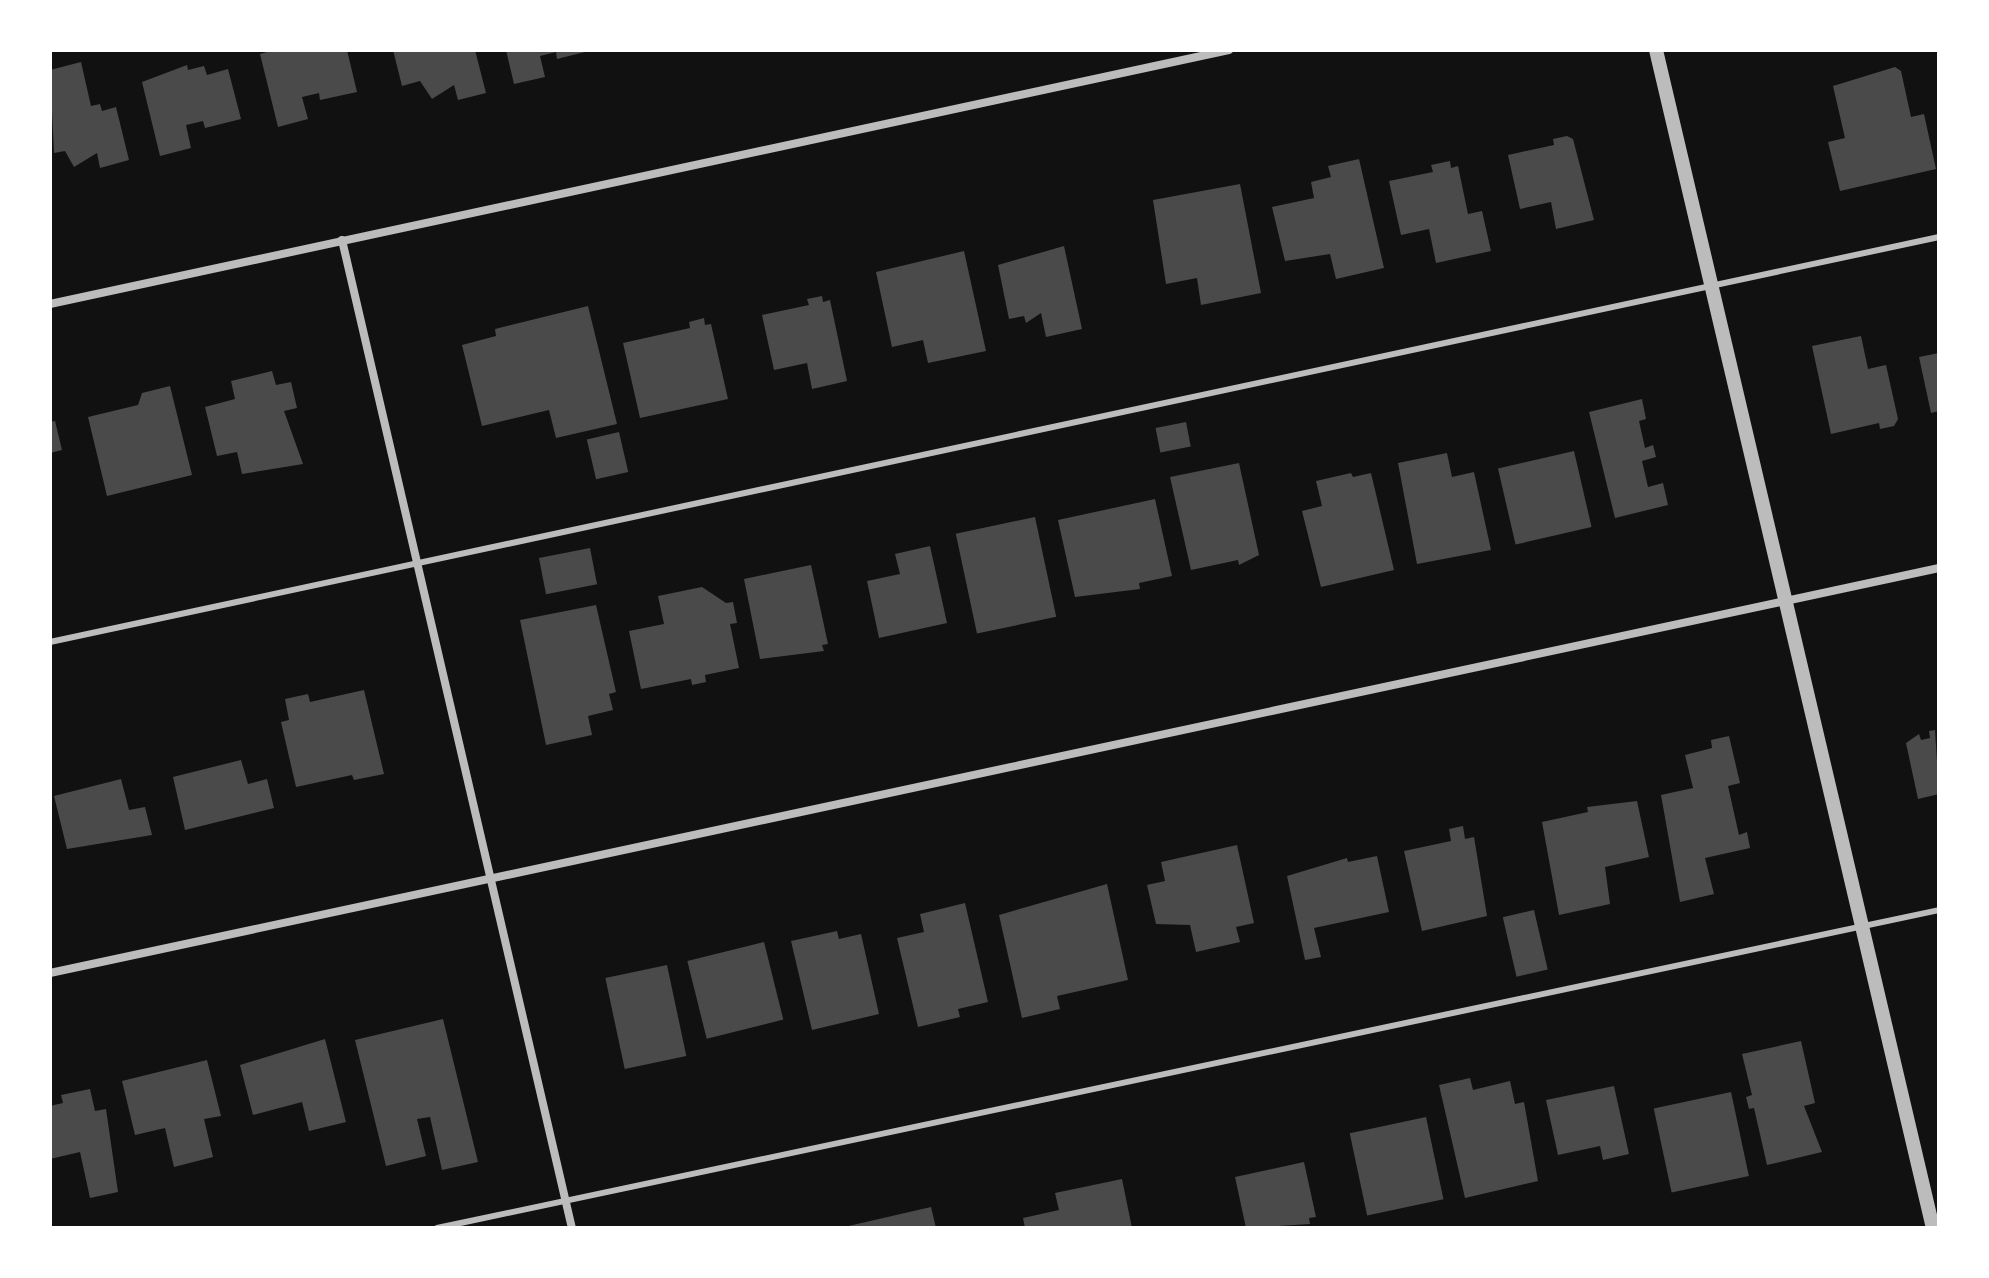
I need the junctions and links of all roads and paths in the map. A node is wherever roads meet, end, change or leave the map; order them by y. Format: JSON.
{"nodes":[{"id":1,"x":1229,"y":50,"type":"edge"},
{"id":2,"x":1656,"y":50,"type":"edge"},
{"id":3,"x":1939,"y":237,"type":"edge"},
{"id":4,"x":342,"y":240,"type":"junction"},
{"id":5,"x":1711,"y":285,"type":"junction"},
{"id":6,"x":50,"y":304,"type":"edge"},
{"id":7,"x":414,"y":564,"type":"junction"},
{"id":8,"x":1939,"y":568,"type":"edge"},
{"id":9,"x":1784,"y":602,"type":"junction"},
{"id":10,"x":50,"y":642,"type":"edge"},
{"id":11,"x":487,"y":876,"type":"junction"},
{"id":12,"x":1939,"y":910,"type":"edge"},
{"id":13,"x":1862,"y":926,"type":"junction"},
{"id":14,"x":50,"y":973,"type":"edge"},
{"id":15,"x":565,"y":1200,"type":"junction"},
{"id":16,"x":437,"y":1228,"type":"edge"},
{"id":17,"x":572,"y":1228,"type":"edge"},
{"id":18,"x":1933,"y":1228,"type":"edge"}],
"edges":[{"from":1,"to":4,"type":"street"},
{"from":2,"to":5,"type":"street"},
{"from":3,"to":5,"type":"lane"},
{"from":4,"to":6,"type":"street"},
{"from":4,"to":7,"type":"street"},
{"from":5,"to":7,"type":"lane"},
{"from":5,"to":9,"type":"street"},
{"from":7,"to":10,"type":"lane"},
{"from":7,"to":11,"type":"street"},
{"from":8,"to":9,"type":"street"},
{"from":9,"to":11,"type":"street"},
{"from":9,"to":13,"type":"street"},
{"from":11,"to":14,"type":"street"},
{"from":11,"to":15,"type":"street"},
{"from":12,"to":13,"type":"lane"},
{"from":13,"to":15,"type":"lane"},
{"from":13,"to":18,"type":"street"},
{"from":15,"to":16,"type":"lane"},
{"from":15,"to":17,"type":"street"}]}
